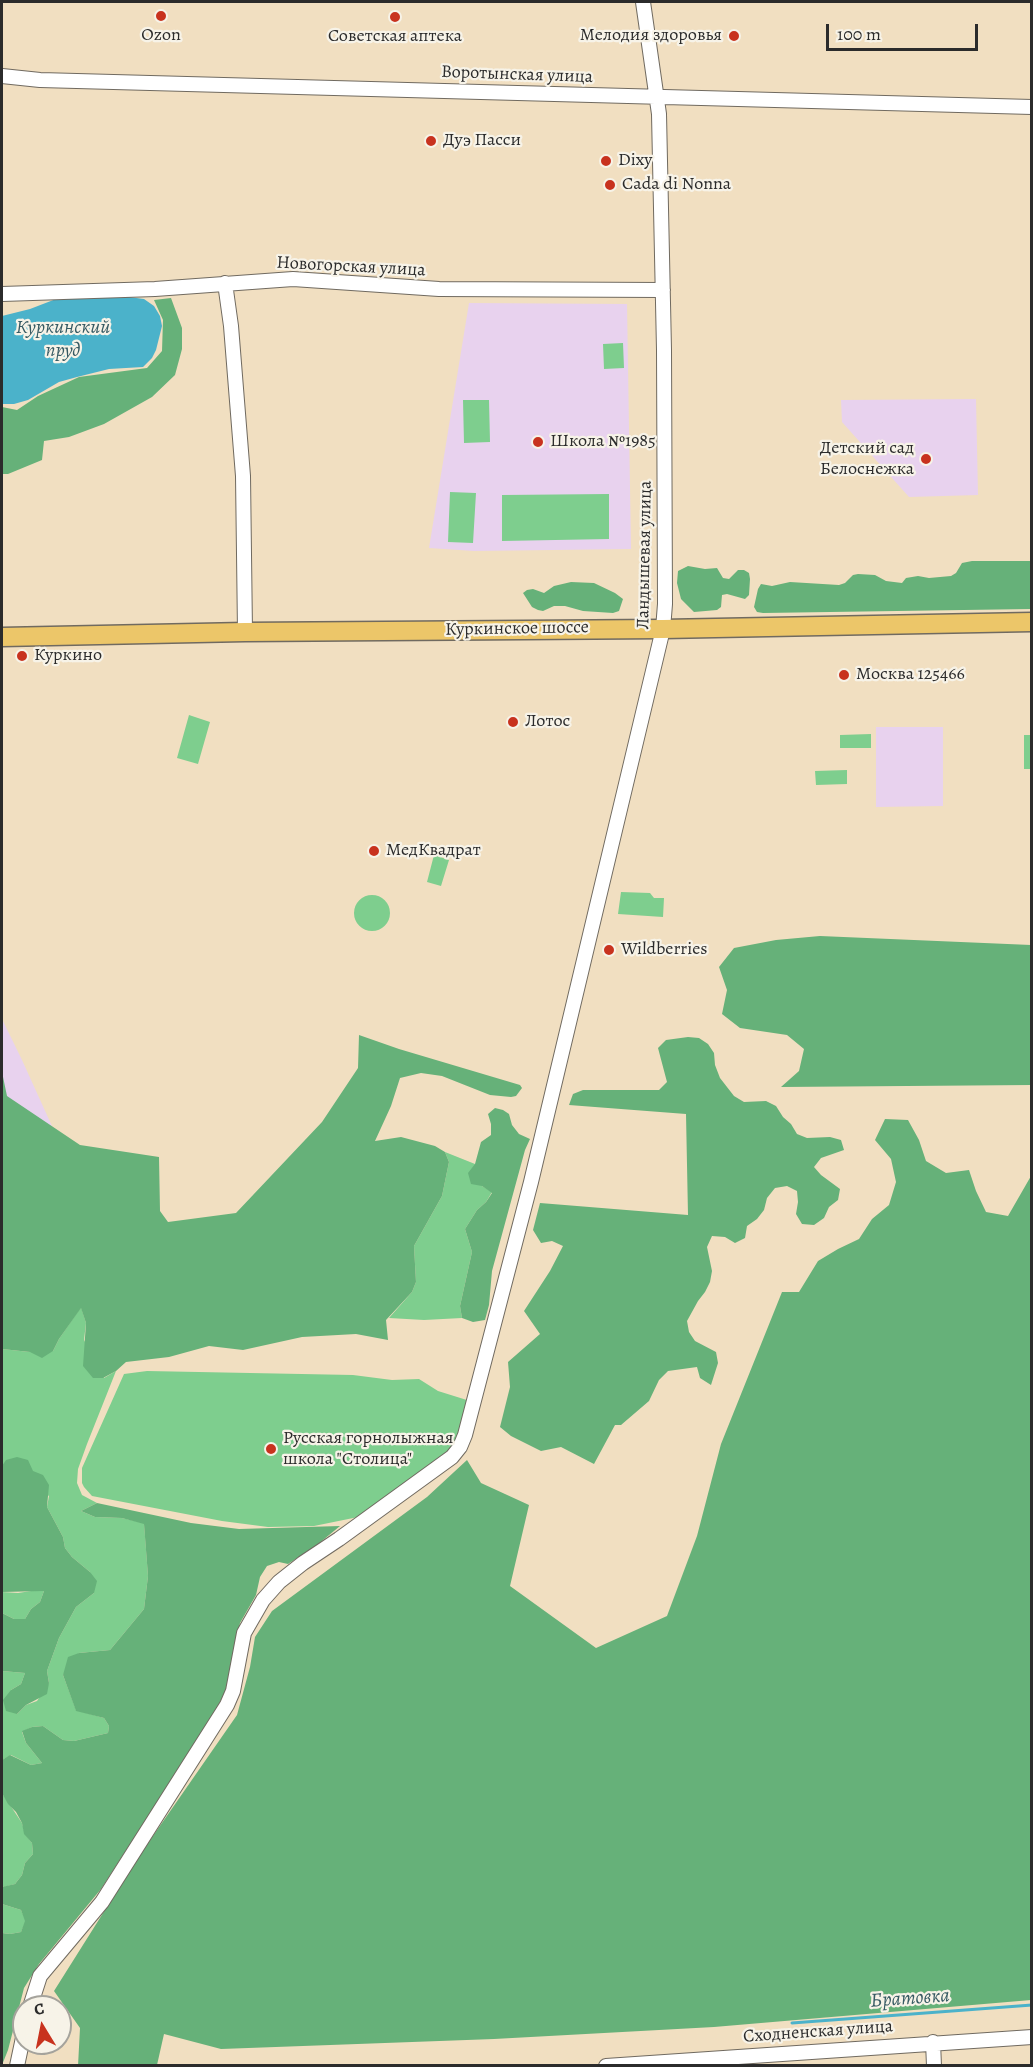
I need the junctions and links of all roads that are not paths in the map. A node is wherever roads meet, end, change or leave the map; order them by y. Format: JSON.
{"nodes":[{"id":1,"x":643,"y":2,"type":"edge"},
{"id":2,"x":2,"y":76,"type":"edge"},
{"id":3,"x":656,"y":97,"type":"junction"},
{"id":4,"x":1032,"y":107,"type":"edge"},
{"id":5,"x":225,"y":283,"type":"junction"},
{"id":6,"x":663,"y":290,"type":"junction"},
{"id":7,"x":2,"y":294,"type":"edge"},
{"id":8,"x":1032,"y":622,"type":"edge"},
{"id":9,"x":663,"y":629,"type":"junction"},
{"id":10,"x":244,"y":632,"type":"junction"},
{"id":11,"x":2,"y":637,"type":"edge"},
{"id":12,"x":34,"y":1995,"type":"edge"},
{"id":13,"x":1032,"y":2037,"type":"edge"},
{"id":14,"x":933,"y":2042,"type":"junction"},
{"id":15,"x":606,"y":2066,"type":"edge"},
{"id":16,"x":934,"y":2066,"type":"edge"}],
"edges":[{"from":1,"to":3,"type":"street","name":"Ландышевая улица"},
{"from":2,"to":3,"type":"street","name":"Воротынская улица"},
{"from":3,"to":4,"type":"street","name":"Воротынская улица"},
{"from":3,"to":6,"type":"street","name":"Ландышевая улица"},
{"from":5,"to":6,"type":"street","name":"Новогорская улица"},
{"from":5,"to":7,"type":"street","name":"Новогорская улица"},
{"from":5,"to":10,"type":"street"},
{"from":6,"to":9,"type":"street","name":"Ландышевая улица"},
{"from":8,"to":9,"type":"main road","name":"Куркинское шоссе"},
{"from":9,"to":10,"type":"main road","name":"Куркинское шоссе"},
{"from":9,"to":12,"type":"street","name":"Ландышевая улица"},
{"from":10,"to":11,"type":"main road","name":"Куркинское шоссе"},
{"from":13,"to":14,"type":"street","name":"Сходненская улица"},
{"from":14,"to":15,"type":"street","name":"Сходненская улица"},
{"from":14,"to":16,"type":"street"}]}
